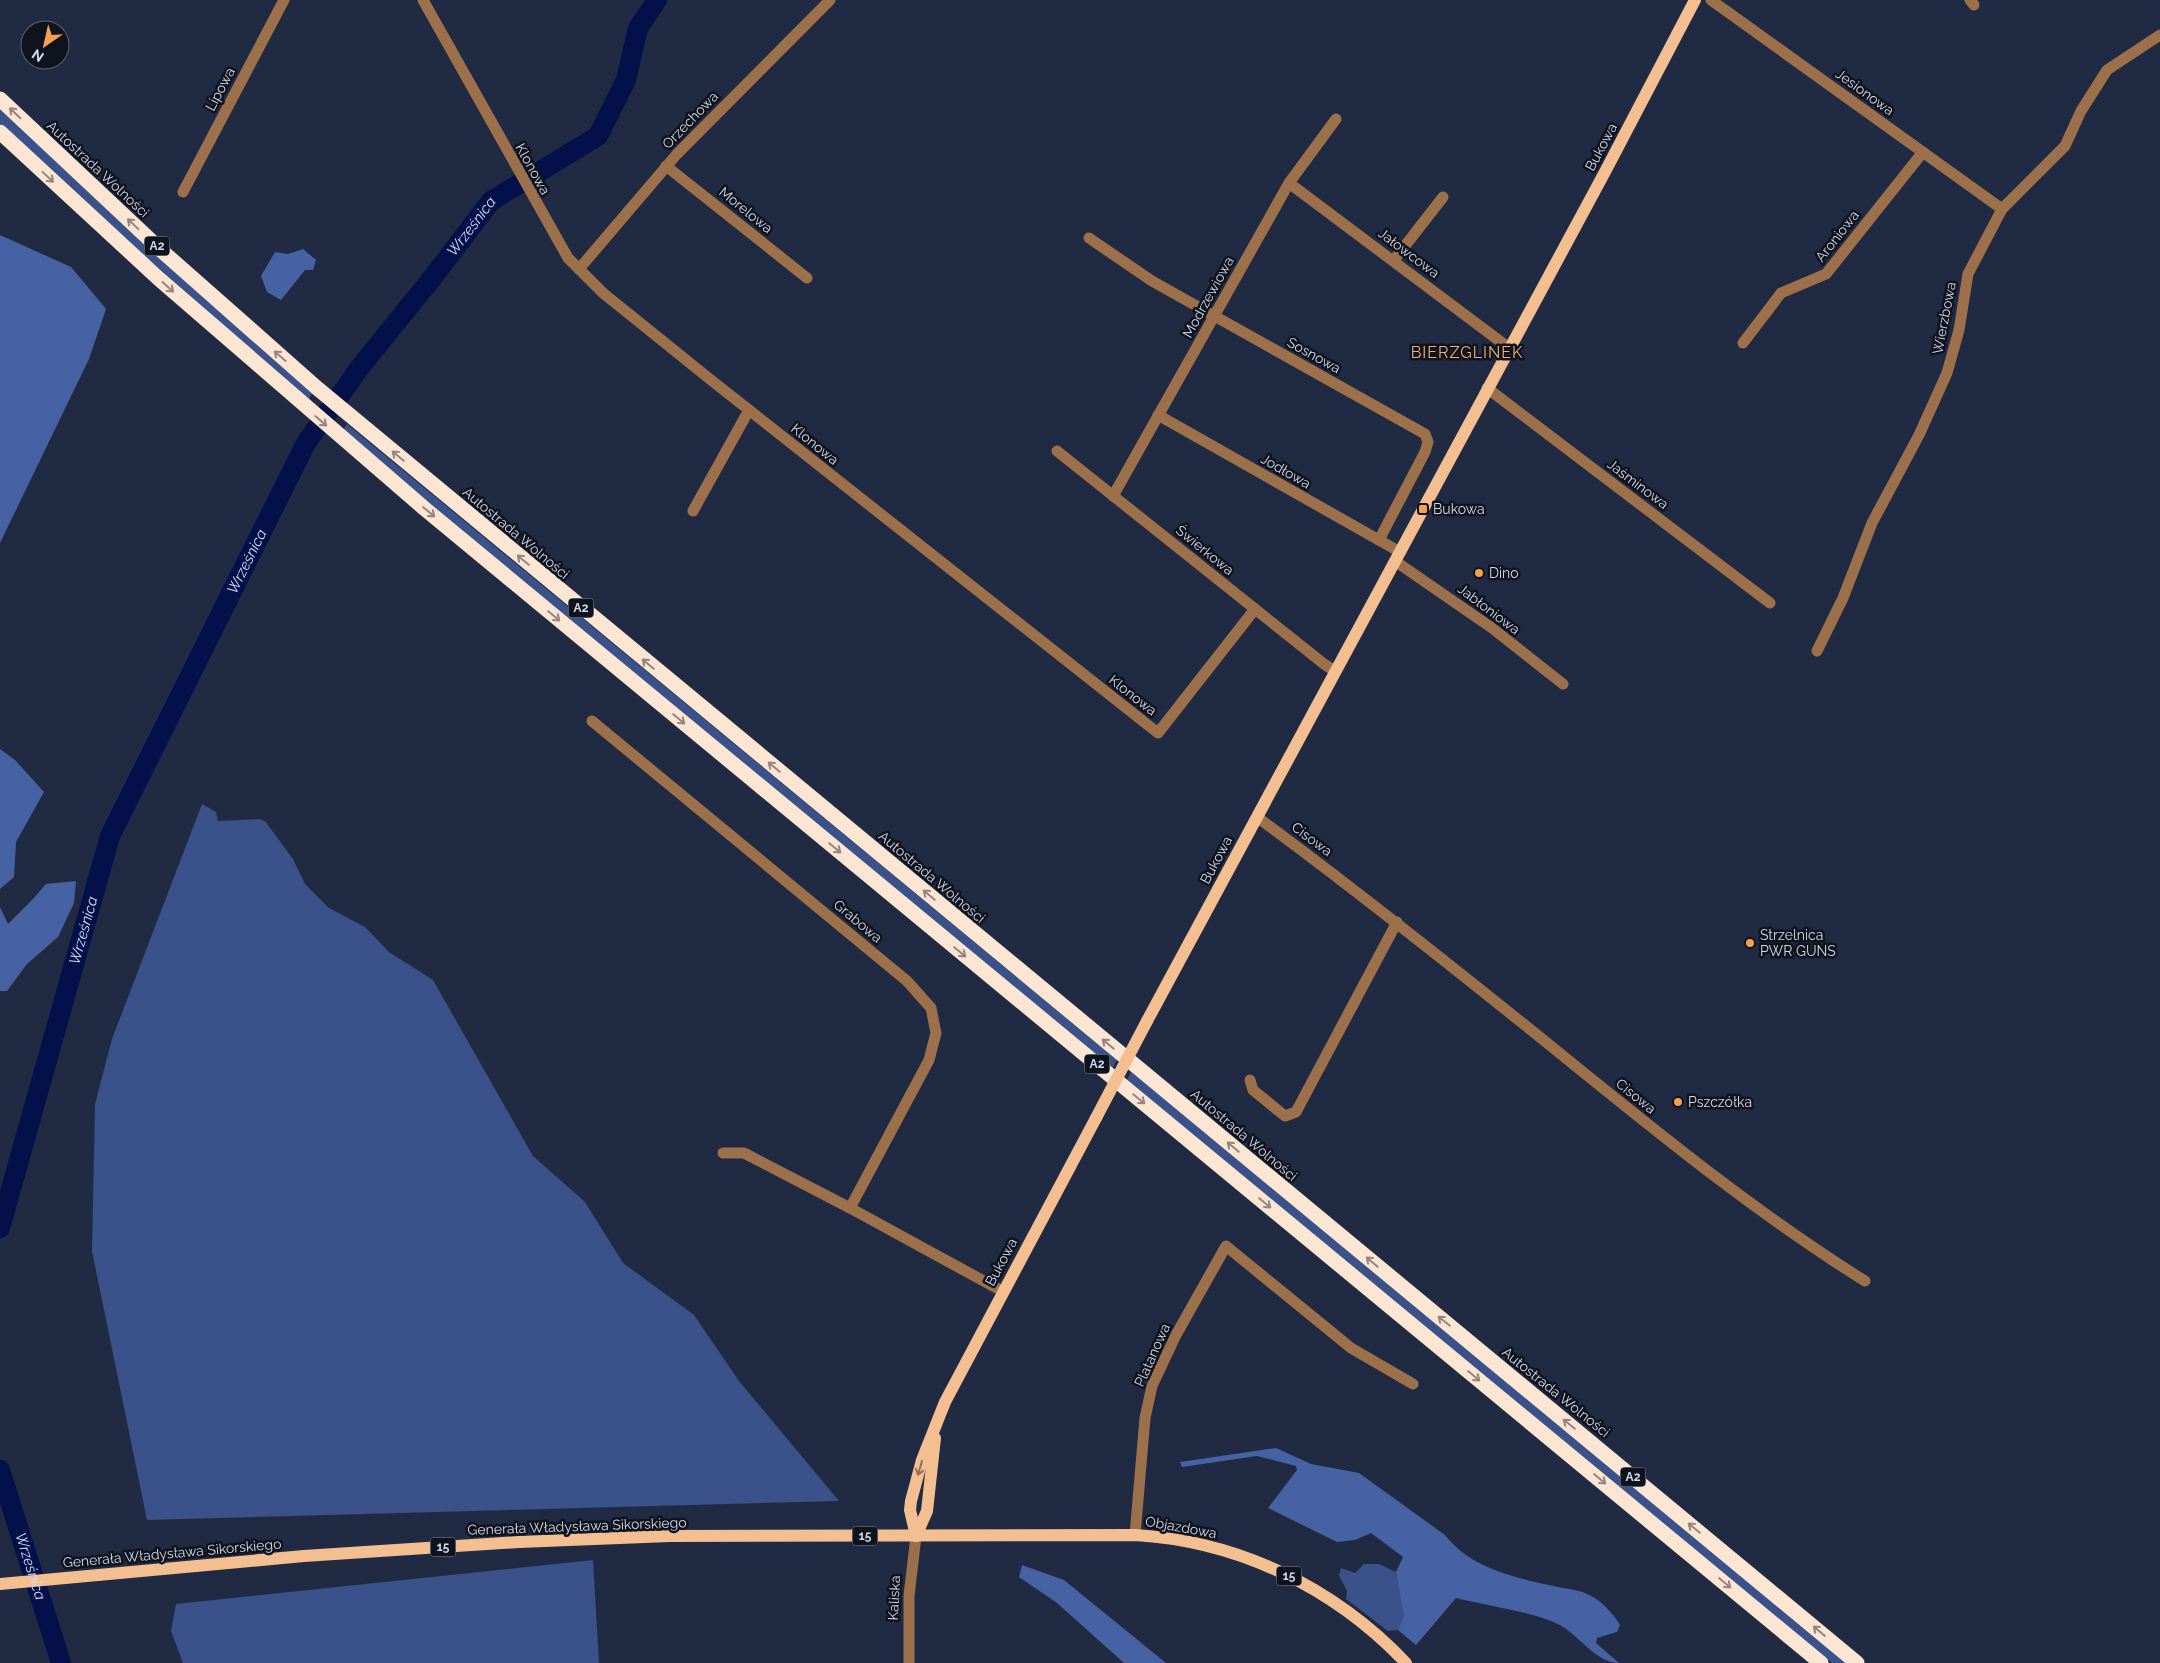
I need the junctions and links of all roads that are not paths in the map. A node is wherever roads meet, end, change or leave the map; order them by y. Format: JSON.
{"nodes":[{"id":1,"x":284,"y":0,"type":"edge"},
{"id":2,"x":423,"y":0,"type":"edge"},
{"id":3,"x":830,"y":0,"type":"edge"},
{"id":4,"x":1695,"y":0,"type":"edge"},
{"id":5,"x":1711,"y":0,"type":"edge"},
{"id":6,"x":2160,"y":35,"type":"edge"},
{"id":7,"x":0,"y":99,"type":"edge"},
{"id":8,"x":1336,"y":119,"type":"dead end"},
{"id":9,"x":0,"y":132,"type":"edge"},
{"id":10,"x":1923,"y":152,"type":"junction"},
{"id":11,"x":666,"y":166,"type":"junction"},
{"id":12,"x":1289,"y":182,"type":"junction"},
{"id":13,"x":183,"y":192,"type":"dead end"},
{"id":14,"x":1443,"y":197,"type":"dead end"},
{"id":15,"x":2002,"y":209,"type":"junction"},
{"id":16,"x":1089,"y":238,"type":"dead end"},
{"id":17,"x":1394,"y":260,"type":"junction"},
{"id":18,"x":579,"y":269,"type":"junction"},
{"id":19,"x":807,"y":278,"type":"dead end"},
{"id":20,"x":1214,"y":316,"type":"junction"},
{"id":21,"x":1743,"y":343,"type":"dead end"},
{"id":22,"x":1510,"y":348,"type":"junction"},
{"id":23,"x":1487,"y":388,"type":"junction"},
{"id":24,"x":748,"y":410,"type":"junction"},
{"id":25,"x":1158,"y":416,"type":"junction"},
{"id":26,"x":1057,"y":451,"type":"dead end"},
{"id":27,"x":1113,"y":496,"type":"junction"},
{"id":28,"x":694,"y":511,"type":"dead end"},
{"id":29,"x":1379,"y":540,"type":"junction"},
{"id":30,"x":1398,"y":556,"type":"junction"},
{"id":31,"x":1770,"y":603,"type":"dead end"},
{"id":32,"x":1256,"y":610,"type":"junction"},
{"id":33,"x":1817,"y":651,"type":"dead end"},
{"id":34,"x":1335,"y":671,"type":"junction"},
{"id":35,"x":1563,"y":684,"type":"dead end"},
{"id":36,"x":592,"y":721,"type":"dead end"},
{"id":37,"x":1257,"y":817,"type":"junction"},
{"id":38,"x":1397,"y":922,"type":"junction"},
{"id":39,"x":1250,"y":1080,"type":"dead end"},
{"id":40,"x":723,"y":1153,"type":"dead end"},
{"id":41,"x":850,"y":1208,"type":"junction"},
{"id":42,"x":1865,"y":1281,"type":"dead end"},
{"id":43,"x":1002,"y":1292,"type":"junction"},
{"id":44,"x":1413,"y":1384,"type":"dead end"},
{"id":45,"x":1135,"y":1534,"type":"junction"},
{"id":46,"x":916,"y":1536,"type":"junction"},
{"id":47,"x":0,"y":1584,"type":"edge"},
{"id":48,"x":909,"y":1663,"type":"edge"},
{"id":49,"x":1406,"y":1663,"type":"edge"},
{"id":50,"x":1821,"y":1663,"type":"edge"},
{"id":51,"x":1857,"y":1663,"type":"edge"}],
"edges":[{"from":1,"to":13,"type":"street","name":"Lipowa"},
{"from":2,"to":18,"type":"street","name":"Klonowa"},
{"from":3,"to":11,"type":"street","name":"Orzechowa"},
{"from":4,"to":22,"type":"main road","name":"Bukowa"},
{"from":5,"to":10,"type":"street","name":"Jesionowa"},
{"from":6,"to":15,"type":"street","name":"Wierzbowa"},
{"from":51,"to":7,"type":"highway","name":"Autostrada Wolności","number":"A2","one_way":true},
{"from":8,"to":12,"type":"street","name":"Modrzewiowa"},
{"from":9,"to":50,"type":"highway","number":"A2","one_way":true},
{"from":10,"to":15,"type":"street","name":"Jesionowa"},
{"from":10,"to":21,"type":"street","name":"Aroniowa"},
{"from":11,"to":18,"type":"street","name":"Orzechowa"},
{"from":11,"to":19,"type":"street","name":"Morelowa"},
{"from":12,"to":17,"type":"street","name":"Jałowcowa"},
{"from":12,"to":20,"type":"street","name":"Modrzewiowa"},
{"from":14,"to":17,"type":"street"},
{"from":15,"to":33,"type":"street","name":"Wierzbowa"},
{"from":16,"to":20,"type":"street","name":"Sosnowa"},
{"from":17,"to":22,"type":"street","name":"Jałowcowa"},
{"from":18,"to":24,"type":"street","name":"Klonowa"},
{"from":20,"to":25,"type":"street","name":"Modrzewiowa"},
{"from":20,"to":29,"type":"street","name":"Sosnowa"},
{"from":22,"to":23,"type":"main road","name":"Bukowa"},
{"from":23,"to":30,"type":"main road","name":"Bukowa"},
{"from":23,"to":31,"type":"street","name":"Jaśminowa"},
{"from":24,"to":28,"type":"street"},
{"from":24,"to":32,"type":"street","name":"Klonowa"},
{"from":25,"to":27,"type":"street","name":"Modrzewiowa"},
{"from":25,"to":29,"type":"street","name":"Jodłowa"},
{"from":26,"to":27,"type":"street","name":"Świerkowa"},
{"from":27,"to":32,"type":"street","name":"Świerkowa"},
{"from":29,"to":30,"type":"street","name":"Jodłowa"},
{"from":30,"to":34,"type":"main road","name":"Bukowa"},
{"from":30,"to":35,"type":"street","name":"Jabłoniowa"},
{"from":32,"to":34,"type":"street","name":"Świerkowa"},
{"from":34,"to":37,"type":"main road","name":"Bukowa"},
{"from":36,"to":41,"type":"street","name":"Grabowa"},
{"from":37,"to":38,"type":"street","name":"Cisowa"},
{"from":37,"to":43,"type":"main road","name":"Bukowa","bridge":true},
{"from":38,"to":39,"type":"street"},
{"from":38,"to":42,"type":"street","name":"Cisowa"},
{"from":40,"to":41,"type":"street"},
{"from":41,"to":43,"type":"street"},
{"from":43,"to":46,"type":"main road","name":"Bukowa"},
{"from":44,"to":45,"type":"street","name":"Platanowa"},
{"from":45,"to":46,"type":"main road","name":"Objazdowa","number":"15"},
{"from":45,"to":49,"type":"main road","name":"Objazdowa","number":"15"},
{"from":46,"to":47,"type":"main road","name":"Generała Władysława Sikorskiego","number":"15"},
{"from":46,"to":48,"type":"street","name":"Kaliska"}]}
